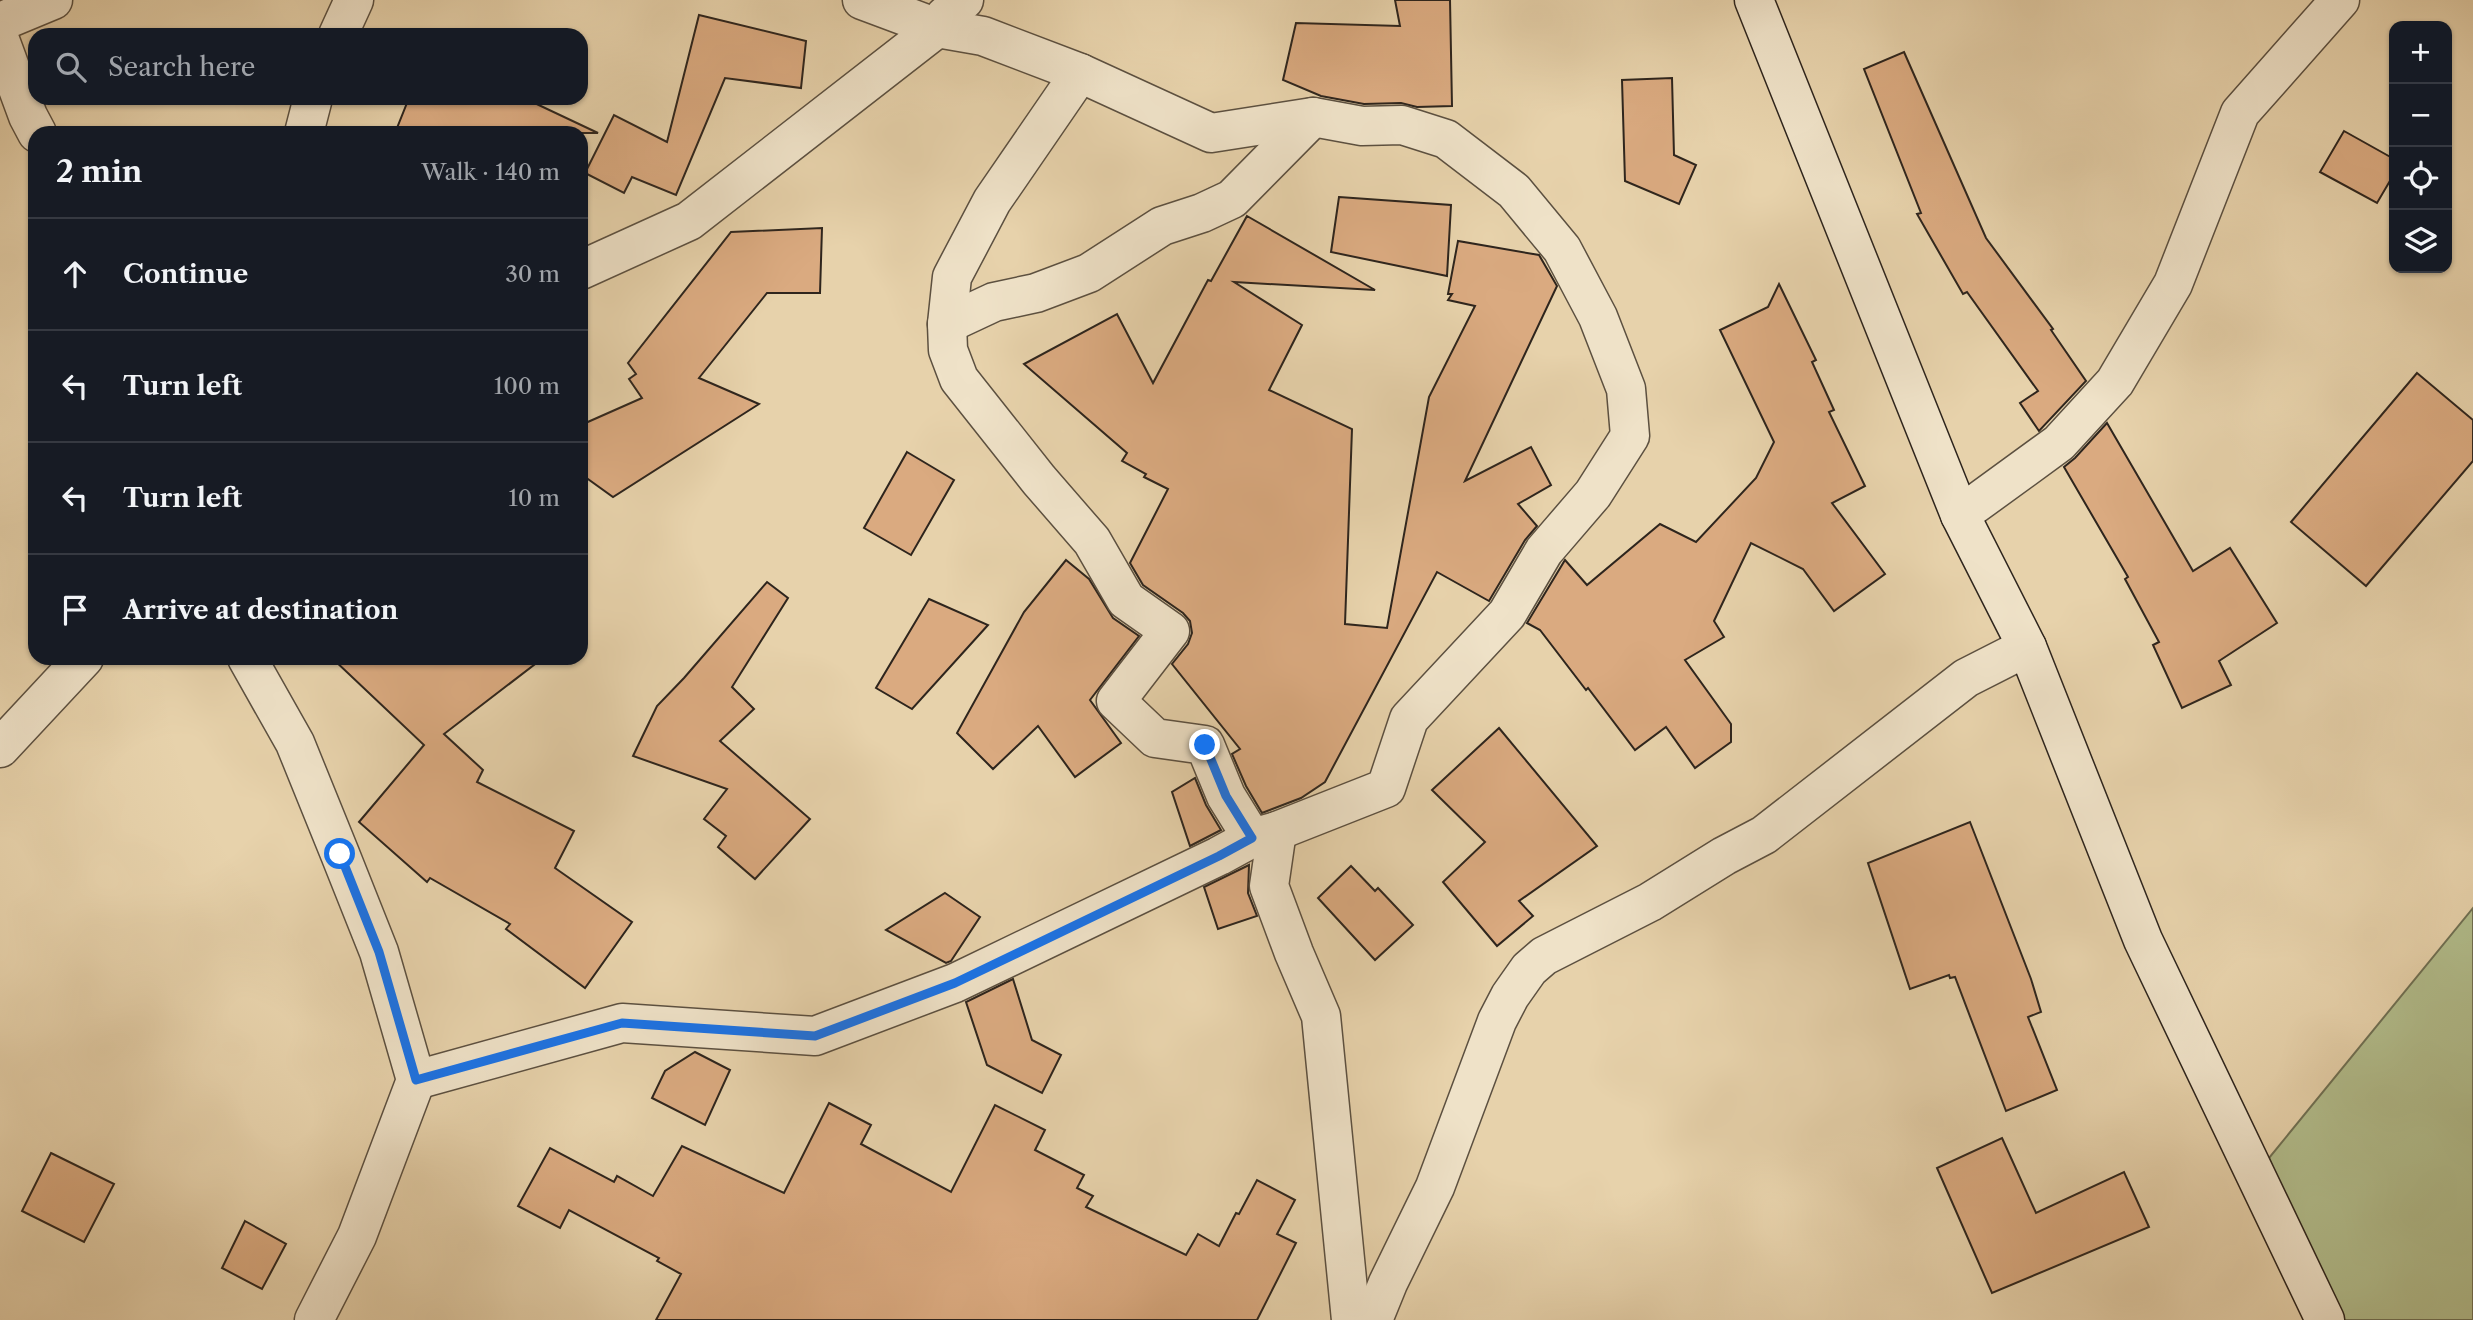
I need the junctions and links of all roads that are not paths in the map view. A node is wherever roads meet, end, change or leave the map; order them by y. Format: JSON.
{"nodes":[{"id":1,"x":53,"y":0,"type":"edge"},
{"id":2,"x":354,"y":0,"type":"edge"},
{"id":3,"x":862,"y":0,"type":"edge"},
{"id":4,"x":964,"y":0,"type":"edge"},
{"id":5,"x":1754,"y":0,"type":"edge"},
{"id":6,"x":2340,"y":0,"type":"edge"},
{"id":7,"x":0,"y":22,"type":"edge"},
{"id":8,"x":341,"y":28,"type":"edge"},
{"id":9,"x":937,"y":28,"type":"junction"},
{"id":10,"x":0,"y":40,"type":"edge"},
{"id":11,"x":1080,"y":73,"type":"junction"},
{"id":12,"x":311,"y":105,"type":"edge"},
{"id":13,"x":1312,"y":117,"type":"junction"},
{"id":14,"x":33,"y":126,"type":"edge"},
{"id":15,"x":306,"y":126,"type":"edge"},
{"id":16,"x":588,"y":267,"type":"edge"},
{"id":17,"x":947,"y":324,"type":"junction"},
{"id":18,"x":1960,"y":515,"type":"junction"},
{"id":19,"x":2027,"y":647,"type":"junction"},
{"id":20,"x":77,"y":665,"type":"edge"},
{"id":21,"x":251,"y":665,"type":"edge"},
{"id":22,"x":2,"y":743,"type":"edge"},
{"id":23,"x":1265,"y":834,"type":"junction"},
{"id":24,"x":416,"y":1080,"type":"junction"},
{"id":25,"x":314,"y":1320,"type":"edge"},
{"id":26,"x":1351,"y":1320,"type":"edge"},
{"id":27,"x":1373,"y":1320,"type":"edge"},
{"id":28,"x":2325,"y":1320,"type":"edge"}],
"edges":[{"from":1,"to":7,"type":"street"},
{"from":2,"to":8,"type":"street"},
{"from":3,"to":9,"type":"street"},
{"from":4,"to":9,"type":"street"},
{"from":5,"to":18,"type":"street"},
{"from":6,"to":18,"type":"street"},
{"from":9,"to":11,"type":"street"},
{"from":9,"to":16,"type":"street"},
{"from":10,"to":14,"type":"street"},
{"from":11,"to":13,"type":"street"},
{"from":11,"to":17,"type":"street"},
{"from":12,"to":15,"type":"street"},
{"from":13,"to":17,"type":"street"},
{"from":13,"to":23,"type":"street"},
{"from":17,"to":23,"type":"street"},
{"from":18,"to":19,"type":"street"},
{"from":19,"to":27,"type":"street"},
{"from":19,"to":28,"type":"street"},
{"from":20,"to":22,"type":"street"},
{"from":21,"to":24,"type":"street"},
{"from":23,"to":24,"type":"street"},
{"from":23,"to":26,"type":"street"},
{"from":24,"to":25,"type":"street"}]}
